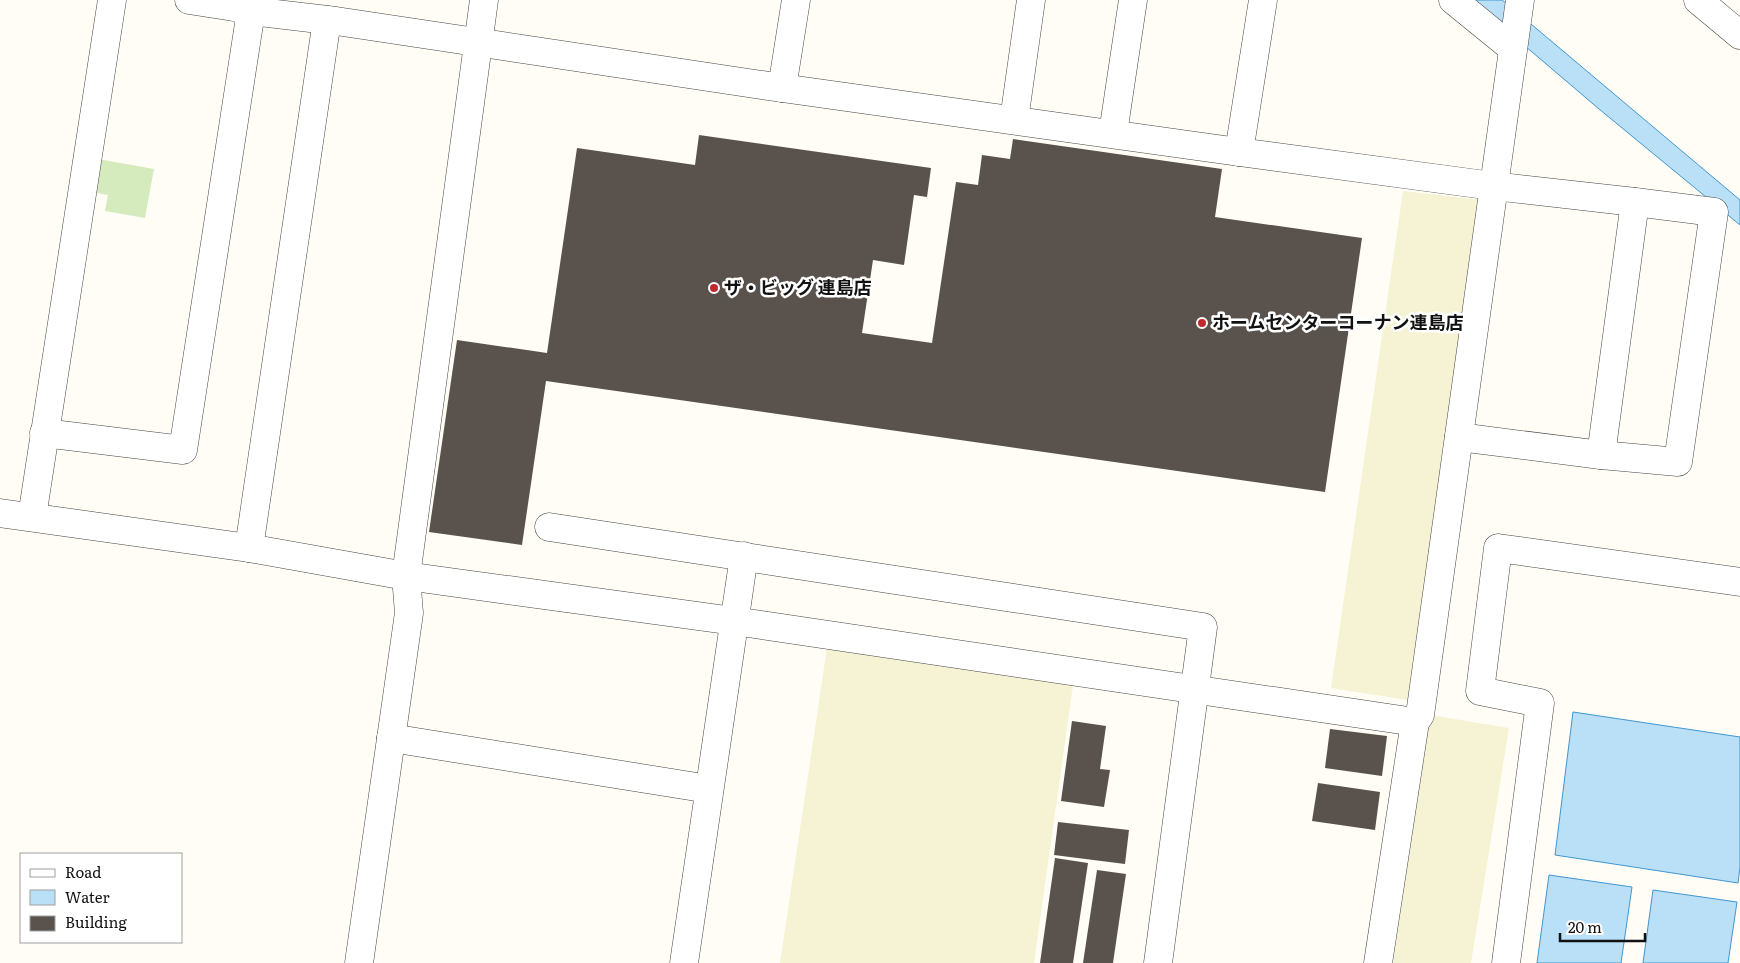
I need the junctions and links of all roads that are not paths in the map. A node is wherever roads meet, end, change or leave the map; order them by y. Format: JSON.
{"nodes":[{"id":1,"x":112,"y":0,"type":"edge"},
{"id":2,"x":189,"y":0,"type":"edge"},
{"id":3,"x":484,"y":0,"type":"edge"},
{"id":4,"x":796,"y":0,"type":"edge"},
{"id":5,"x":1031,"y":0,"type":"edge"},
{"id":6,"x":1133,"y":0,"type":"edge"},
{"id":7,"x":1263,"y":0,"type":"edge"},
{"id":8,"x":1453,"y":0,"type":"edge"},
{"id":9,"x":1698,"y":0,"type":"edge"},
{"id":10,"x":240,"y":6,"type":"edge"},
{"id":11,"x":1519,"y":6,"type":"edge"},
{"id":12,"x":334,"y":14,"type":"edge"},
{"id":13,"x":1740,"y":35,"type":"edge"},
{"id":14,"x":478,"y":41,"type":"junction"},
{"id":15,"x":1512,"y":44,"type":"junction"},
{"id":16,"x":782,"y":88,"type":"junction"},
{"id":17,"x":1014,"y":120,"type":"junction"},
{"id":18,"x":1113,"y":133,"type":"junction"},
{"id":19,"x":1239,"y":152,"type":"junction"},
{"id":20,"x":1493,"y":186,"type":"junction"},
{"id":21,"x":1635,"y":202,"type":"junction"},
{"id":22,"x":44,"y":433,"type":"junction"},
{"id":23,"x":1459,"y":437,"type":"junction"},
{"id":24,"x":1601,"y":455,"type":"junction"},
{"id":25,"x":0,"y":512,"type":"edge"},
{"id":26,"x":32,"y":517,"type":"junction"},
{"id":27,"x":549,"y":527,"type":"dead end"},
{"id":28,"x":249,"y":548,"type":"junction"},
{"id":29,"x":744,"y":556,"type":"junction"},
{"id":30,"x":406,"y":576,"type":"junction"},
{"id":31,"x":1740,"y":582,"type":"edge"},
{"id":32,"x":734,"y":621,"type":"junction"},
{"id":33,"x":1194,"y":689,"type":"junction"},
{"id":34,"x":1416,"y":722,"type":"junction"},
{"id":35,"x":391,"y":738,"type":"junction"},
{"id":36,"x":709,"y":789,"type":"junction"},
{"id":37,"x":359,"y":963,"type":"edge"},
{"id":38,"x":684,"y":963,"type":"edge"},
{"id":39,"x":1158,"y":963,"type":"edge"},
{"id":40,"x":1378,"y":963,"type":"edge"},
{"id":41,"x":1506,"y":963,"type":"edge"}],
"edges":[{"from":1,"to":22,"type":"street"},
{"from":2,"to":10,"type":"street"},
{"from":3,"to":14,"type":"street"},
{"from":4,"to":16,"type":"street"},
{"from":5,"to":17,"type":"street"},
{"from":6,"to":18,"type":"street"},
{"from":7,"to":19,"type":"street"},
{"from":8,"to":15,"type":"street"},
{"from":9,"to":13,"type":"street"},
{"from":10,"to":12,"type":"street"},
{"from":10,"to":22,"type":"street"},
{"from":11,"to":15,"type":"street"},
{"from":12,"to":14,"type":"street"},
{"from":12,"to":28,"type":"street"},
{"from":14,"to":16,"type":"street"},
{"from":14,"to":30,"type":"street"},
{"from":15,"to":20,"type":"street"},
{"from":16,"to":17,"type":"street"},
{"from":17,"to":18,"type":"street"},
{"from":18,"to":19,"type":"street"},
{"from":19,"to":20,"type":"street"},
{"from":20,"to":21,"type":"street"},
{"from":20,"to":23,"type":"street"},
{"from":21,"to":24,"type":"street"},
{"from":21,"to":24,"type":"street"},
{"from":22,"to":26,"type":"street"},
{"from":23,"to":24,"type":"street"},
{"from":23,"to":34,"type":"street"},
{"from":25,"to":26,"type":"street"},
{"from":26,"to":28,"type":"street"},
{"from":27,"to":29,"type":"street"},
{"from":28,"to":30,"type":"street"},
{"from":29,"to":32,"type":"street"},
{"from":29,"to":33,"type":"street"},
{"from":30,"to":32,"type":"street"},
{"from":30,"to":35,"type":"street"},
{"from":31,"to":41,"type":"street"},
{"from":32,"to":33,"type":"street"},
{"from":32,"to":36,"type":"street"},
{"from":33,"to":34,"type":"street"},
{"from":33,"to":39,"type":"street"},
{"from":34,"to":40,"type":"street"},
{"from":35,"to":36,"type":"street"},
{"from":35,"to":37,"type":"street"},
{"from":36,"to":38,"type":"street"}]}
